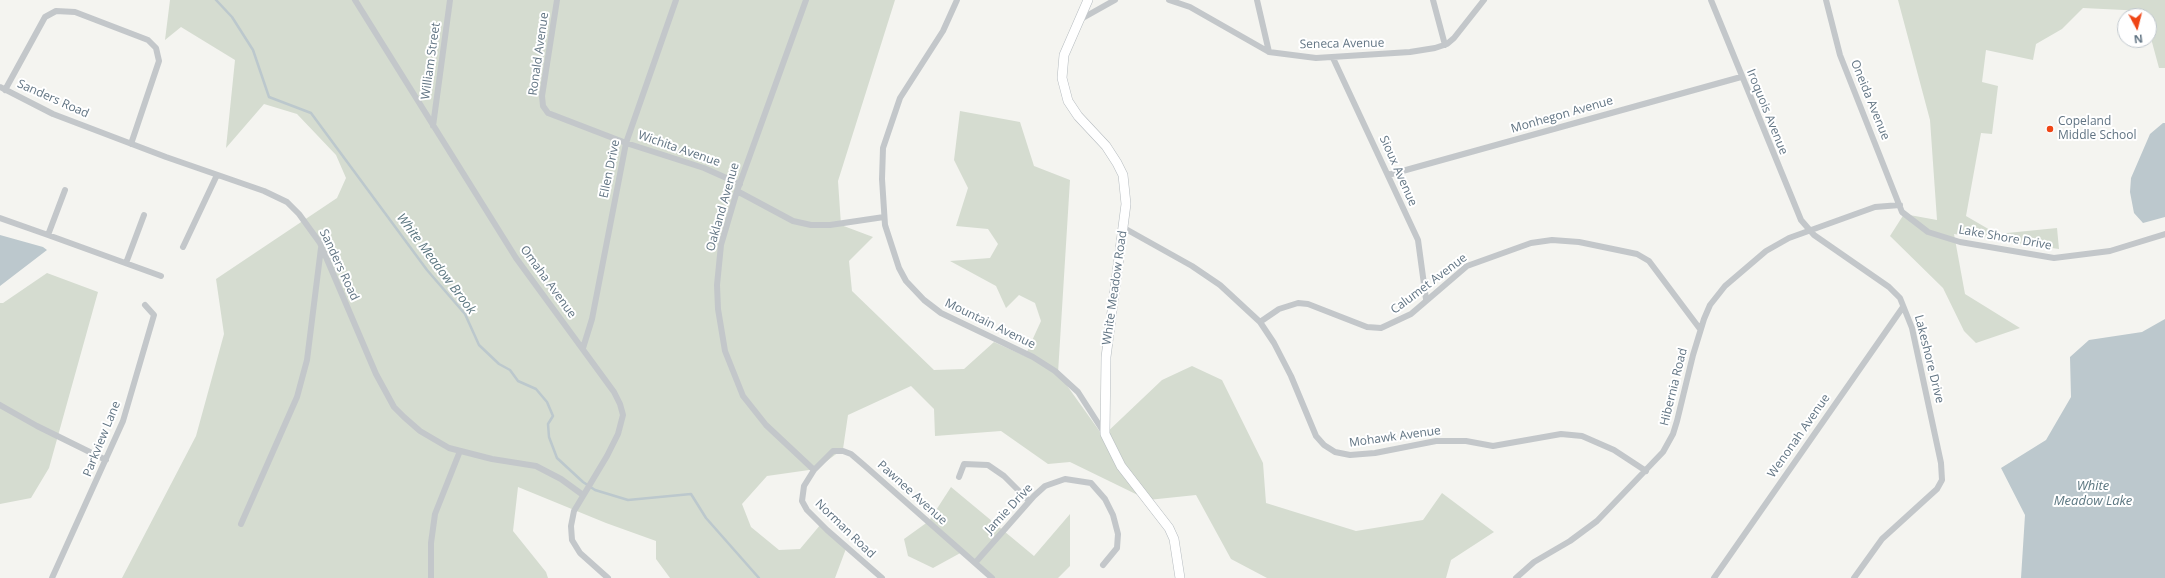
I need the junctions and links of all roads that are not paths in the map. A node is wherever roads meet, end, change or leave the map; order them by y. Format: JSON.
{"nodes":[{"id":1,"x":355,"y":0,"type":"edge"},
{"id":2,"x":450,"y":0,"type":"edge"},
{"id":3,"x":557,"y":0,"type":"edge"},
{"id":4,"x":676,"y":0,"type":"edge"},
{"id":5,"x":806,"y":0,"type":"edge"},
{"id":6,"x":957,"y":0,"type":"edge"},
{"id":7,"x":1088,"y":0,"type":"edge"},
{"id":8,"x":1115,"y":0,"type":"edge"},
{"id":9,"x":1169,"y":0,"type":"edge"},
{"id":10,"x":1257,"y":0,"type":"edge"},
{"id":11,"x":1433,"y":0,"type":"edge"},
{"id":12,"x":1484,"y":0,"type":"edge"},
{"id":13,"x":1711,"y":0,"type":"edge"},
{"id":14,"x":1826,"y":0,"type":"edge"},
{"id":15,"x":1081,"y":19,"type":"junction"},
{"id":16,"x":1445,"y":45,"type":"junction"},
{"id":17,"x":1269,"y":52,"type":"junction"},
{"id":18,"x":1333,"y":58,"type":"junction"},
{"id":19,"x":1741,"y":77,"type":"junction"},
{"id":20,"x":2,"y":88,"type":"edge"},
{"id":21,"x":546,"y":110,"type":"joint"},
{"id":22,"x":433,"y":126,"type":"junction"},
{"id":23,"x":626,"y":143,"type":"junction"},
{"id":24,"x":131,"y":144,"type":"junction"},
{"id":25,"x":1388,"y":175,"type":"junction"},
{"id":26,"x":217,"y":176,"type":"junction"},
{"id":27,"x":740,"y":184,"type":"junction"},
{"id":28,"x":65,"y":190,"type":"dead end"},
{"id":29,"x":737,"y":191,"type":"junction"},
{"id":30,"x":1900,"y":206,"type":"junction"},
{"id":31,"x":144,"y":215,"type":"dead end"},
{"id":32,"x":884,"y":217,"type":"junction"},
{"id":33,"x":0,"y":218,"type":"edge"},
{"id":34,"x":1124,"y":228,"type":"junction"},
{"id":35,"x":1808,"y":230,"type":"junction"},
{"id":36,"x":2165,"y":234,"type":"edge"},
{"id":37,"x":48,"y":235,"type":"junction"},
{"id":38,"x":321,"y":246,"type":"junction"},
{"id":39,"x":183,"y":247,"type":"dead end"},
{"id":40,"x":126,"y":263,"type":"junction"},
{"id":41,"x":161,"y":276,"type":"dead end"},
{"id":42,"x":1426,"y":299,"type":"junction"},
{"id":43,"x":146,"y":305,"type":"dead end"},
{"id":44,"x":1903,"y":307,"type":"junction"},
{"id":45,"x":1260,"y":322,"type":"junction"},
{"id":46,"x":1700,"y":329,"type":"junction"},
{"id":47,"x":583,"y":348,"type":"junction"},
{"id":48,"x":0,"y":405,"type":"edge"},
{"id":49,"x":1105,"y":434,"type":"junction"},
{"id":50,"x":460,"y":451,"type":"junction"},
{"id":51,"x":106,"y":460,"type":"junction"},
{"id":52,"x":814,"y":470,"type":"junction"},
{"id":53,"x":1646,"y":471,"type":"junction"},
{"id":54,"x":959,"y":477,"type":"dead end"},
{"id":55,"x":584,"y":493,"type":"junction"},
{"id":56,"x":1029,"y":501,"type":"junction"},
{"id":57,"x":241,"y":524,"type":"dead end"},
{"id":58,"x":975,"y":563,"type":"junction"},
{"id":59,"x":1103,"y":565,"type":"dead end"},
{"id":60,"x":52,"y":578,"type":"edge"},
{"id":61,"x":431,"y":578,"type":"edge"},
{"id":62,"x":608,"y":578,"type":"edge"},
{"id":63,"x":882,"y":578,"type":"edge"},
{"id":64,"x":992,"y":578,"type":"edge"},
{"id":65,"x":1180,"y":578,"type":"edge"},
{"id":66,"x":1516,"y":578,"type":"edge"},
{"id":67,"x":1714,"y":578,"type":"edge"},
{"id":68,"x":1854,"y":578,"type":"edge"}],
"edges":[{"from":1,"to":22,"type":"street","name":"Omaha Avenue"},
{"from":2,"to":22,"type":"street","name":"William Street"},
{"from":3,"to":21,"type":"street","name":"Ronald Avenue"},
{"from":4,"to":23,"type":"street","name":"Ellen Drive"},
{"from":5,"to":27,"type":"street","name":"Oakland Avenue"},
{"from":6,"to":32,"type":"street","name":"Mountain Avenue"},
{"from":7,"to":15,"type":"street","name":"White Meadow Road"},
{"from":8,"to":15,"type":"street"},
{"from":9,"to":17,"type":"street","name":"Seneca Avenue"},
{"from":10,"to":17,"type":"street"},
{"from":11,"to":16,"type":"street"},
{"from":12,"to":16,"type":"street"},
{"from":13,"to":19,"type":"street","name":"Iroquois Avenue"},
{"from":14,"to":30,"type":"street","name":"Oneida Avenue"},
{"from":15,"to":34,"type":"street","name":"White Meadow Road"},
{"from":16,"to":18,"type":"street","name":"Seneca Avenue"},
{"from":17,"to":18,"type":"street","name":"Seneca Avenue"},
{"from":18,"to":25,"type":"street","name":"Sioux Avenue"},
{"from":19,"to":25,"type":"street","name":"Monhegon Avenue"},
{"from":19,"to":35,"type":"street","name":"Iroquois Avenue"},
{"from":20,"to":24,"type":"street","name":"Sanders Road"},
{"from":20,"to":24,"type":"street"},
{"from":21,"to":23,"type":"street","name":"Wichita Avenue"},
{"from":22,"to":47,"type":"street","name":"Omaha Avenue"},
{"from":23,"to":27,"type":"street","name":"Wichita Avenue"},
{"from":23,"to":47,"type":"street","name":"Ellen Drive"},
{"from":24,"to":26,"type":"street","name":"Sanders Road"},
{"from":25,"to":42,"type":"street","name":"Sioux Avenue"},
{"from":26,"to":38,"type":"street","name":"Sanders Road"},
{"from":26,"to":39,"type":"street"},
{"from":27,"to":29,"type":"street","name":"Oakland Avenue"},
{"from":28,"to":37,"type":"street"},
{"from":29,"to":32,"type":"street"},
{"from":29,"to":52,"type":"street","name":"Oakland Avenue"},
{"from":30,"to":35,"type":"street"},
{"from":30,"to":36,"type":"street","name":"Lake Shore Drive"},
{"from":31,"to":40,"type":"street"},
{"from":32,"to":49,"type":"street","name":"Mountain Avenue"},
{"from":33,"to":37,"type":"street"},
{"from":34,"to":45,"type":"street","name":"Mohawk Avenue"},
{"from":34,"to":49,"type":"street","name":"White Meadow Road"},
{"from":35,"to":44,"type":"street","name":"Lakeshore Drive"},
{"from":35,"to":46,"type":"street","name":"Hibernia Road"},
{"from":37,"to":40,"type":"street"},
{"from":38,"to":50,"type":"street","name":"Sanders Road"},
{"from":38,"to":57,"type":"street"},
{"from":40,"to":41,"type":"street"},
{"from":42,"to":45,"type":"street","name":"Calumet Avenue"},
{"from":42,"to":46,"type":"street","name":"Calumet Avenue"},
{"from":43,"to":51,"type":"street","name":"Parkview Lane"},
{"from":44,"to":67,"type":"street","name":"Wenonah Avenue"},
{"from":44,"to":68,"type":"street","name":"Lakeshore Drive"},
{"from":45,"to":53,"type":"street","name":"Mohawk Avenue"},
{"from":46,"to":53,"type":"street","name":"Hibernia Road"},
{"from":47,"to":55,"type":"street","name":"Omaha Avenue"},
{"from":48,"to":51,"type":"street"},
{"from":49,"to":65,"type":"street","name":"White Meadow Road"},
{"from":50,"to":55,"type":"street","name":"Sanders Road"},
{"from":50,"to":61,"type":"street"},
{"from":51,"to":60,"type":"street","name":"Parkview Lane"},
{"from":52,"to":58,"type":"street","name":"Pawnee Avenue"},
{"from":52,"to":63,"type":"street","name":"Norman Road"},
{"from":53,"to":66,"type":"street","name":"Hibernia Road"},
{"from":54,"to":56,"type":"street"},
{"from":55,"to":62,"type":"street","name":"Omaha Avenue"},
{"from":56,"to":58,"type":"street","name":"Jamie Drive"},
{"from":56,"to":59,"type":"street","name":"Jamie Drive"},
{"from":58,"to":64,"type":"street","name":"Pawnee Avenue"}]}
